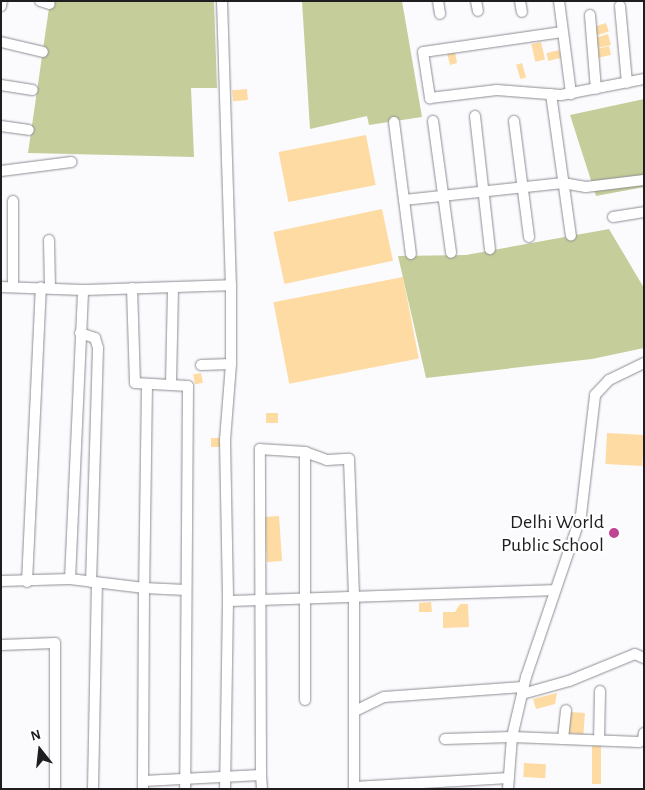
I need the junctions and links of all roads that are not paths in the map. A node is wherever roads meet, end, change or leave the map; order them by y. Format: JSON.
{"nodes":[{"id":1,"x":2,"y":1,"type":"edge"},
{"id":2,"x":222,"y":1,"type":"edge"},
{"id":3,"x":438,"y":1,"type":"edge"},
{"id":4,"x":559,"y":1,"type":"edge"},
{"id":5,"x":1,"y":6,"type":"edge"},
{"id":6,"x":620,"y":6,"type":"dead end"},
{"id":7,"x":440,"y":14,"type":"dead end"},
{"id":8,"x":590,"y":15,"type":"dead end"},
{"id":9,"x":562,"y":32,"type":"junction"},
{"id":10,"x":1,"y":42,"type":"edge"},
{"id":11,"x":43,"y":52,"type":"dead end"},
{"id":12,"x":644,"y":79,"type":"edge"},
{"id":13,"x":627,"y":83,"type":"junction"},
{"id":14,"x":1,"y":85,"type":"edge"},
{"id":15,"x":596,"y":89,"type":"junction"},
{"id":16,"x":34,"y":90,"type":"dead end"},
{"id":17,"x":551,"y":94,"type":"junction"},
{"id":18,"x":571,"y":94,"type":"junction"},
{"id":19,"x":475,"y":116,"type":"dead end"},
{"id":20,"x":433,"y":121,"type":"dead end"},
{"id":21,"x":514,"y":121,"type":"dead end"},
{"id":22,"x":394,"y":122,"type":"dead end"},
{"id":23,"x":1,"y":126,"type":"edge"},
{"id":24,"x":29,"y":130,"type":"dead end"},
{"id":25,"x":71,"y":162,"type":"dead end"},
{"id":26,"x":1,"y":171,"type":"edge"},
{"id":27,"x":644,"y":180,"type":"edge"},
{"id":28,"x":564,"y":183,"type":"junction"},
{"id":29,"x":522,"y":189,"type":"junction"},
{"id":30,"x":484,"y":193,"type":"junction"},
{"id":31,"x":445,"y":197,"type":"junction"},
{"id":32,"x":404,"y":200,"type":"junction"},
{"id":33,"x":13,"y":202,"type":"dead end"},
{"id":34,"x":644,"y":212,"type":"edge"},
{"id":35,"x":613,"y":218,"type":"dead end"},
{"id":36,"x":571,"y":236,"type":"dead end"},
{"id":37,"x":529,"y":237,"type":"dead end"},
{"id":38,"x":49,"y":240,"type":"dead end"},
{"id":39,"x":490,"y":249,"type":"dead end"},
{"id":40,"x":411,"y":254,"type":"dead end"},
{"id":41,"x":451,"y":254,"type":"dead end"},
{"id":42,"x":231,"y":285,"type":"junction"},
{"id":43,"x":1,"y":287,"type":"edge"},
{"id":44,"x":13,"y":287,"type":"junction"},
{"id":45,"x":45,"y":287,"type":"junction"},
{"id":46,"x":132,"y":288,"type":"junction"},
{"id":47,"x":173,"y":288,"type":"junction"},
{"id":48,"x":84,"y":290,"type":"junction"},
{"id":49,"x":80,"y":333,"type":"junction"},
{"id":50,"x":644,"y":363,"type":"edge"},
{"id":51,"x":231,"y":364,"type":"junction"},
{"id":52,"x":201,"y":365,"type":"dead end"},
{"id":53,"x":147,"y":384,"type":"junction"},
{"id":54,"x":170,"y":384,"type":"junction"},
{"id":55,"x":306,"y":452,"type":"junction"},
{"id":56,"x":70,"y":579,"type":"junction"},
{"id":57,"x":1,"y":581,"type":"edge"},
{"id":58,"x":27,"y":582,"type":"junction"},
{"id":59,"x":94,"y":582,"type":"junction"},
{"id":60,"x":144,"y":588,"type":"junction"},
{"id":61,"x":186,"y":590,"type":"junction"},
{"id":62,"x":553,"y":590,"type":"junction"},
{"id":63,"x":354,"y":598,"type":"junction"},
{"id":64,"x":261,"y":600,"type":"junction"},
{"id":65,"x":307,"y":600,"type":"junction"},
{"id":66,"x":228,"y":601,"type":"junction"},
{"id":67,"x":1,"y":645,"type":"edge"},
{"id":68,"x":644,"y":658,"type":"edge"},
{"id":69,"x":522,"y":691,"type":"junction"},
{"id":70,"x":600,"y":691,"type":"dead end"},
{"id":71,"x":305,"y":700,"type":"dead end"},
{"id":72,"x":354,"y":710,"type":"junction"},
{"id":73,"x":566,"y":710,"type":"dead end"},
{"id":74,"x":644,"y":733,"type":"edge"},
{"id":75,"x":512,"y":737,"type":"junction"},
{"id":76,"x":445,"y":739,"type":"dead end"},
{"id":77,"x":563,"y":739,"type":"junction"},
{"id":78,"x":599,"y":740,"type":"junction"},
{"id":79,"x":261,"y":775,"type":"junction"},
{"id":80,"x":508,"y":778,"type":"junction"},
{"id":81,"x":225,"y":783,"type":"edge"},
{"id":82,"x":143,"y":785,"type":"edge"},
{"id":83,"x":185,"y":785,"type":"edge"},
{"id":84,"x":354,"y":788,"type":"edge"},
{"id":85,"x":55,"y":789,"type":"edge"},
{"id":86,"x":93,"y":789,"type":"edge"},
{"id":87,"x":262,"y":789,"type":"edge"},
{"id":88,"x":508,"y":789,"type":"edge"}],
"edges":[{"from":1,"to":5,"type":"street"},
{"from":2,"to":42,"type":"street"},
{"from":3,"to":7,"type":"street"},
{"from":4,"to":9,"type":"street"},
{"from":6,"to":13,"type":"street"},
{"from":8,"to":15,"type":"street"},
{"from":9,"to":17,"type":"street"},
{"from":9,"to":18,"type":"street"},
{"from":10,"to":11,"type":"street"},
{"from":12,"to":13,"type":"street"},
{"from":13,"to":15,"type":"street"},
{"from":14,"to":16,"type":"street"},
{"from":15,"to":18,"type":"street"},
{"from":17,"to":18,"type":"street"},
{"from":17,"to":28,"type":"street"},
{"from":19,"to":30,"type":"street"},
{"from":20,"to":31,"type":"street"},
{"from":21,"to":29,"type":"street"},
{"from":22,"to":32,"type":"street"},
{"from":23,"to":24,"type":"street"},
{"from":25,"to":26,"type":"street"},
{"from":27,"to":28,"type":"street"},
{"from":28,"to":29,"type":"street"},
{"from":28,"to":36,"type":"street"},
{"from":29,"to":30,"type":"street"},
{"from":29,"to":37,"type":"street"},
{"from":30,"to":31,"type":"street"},
{"from":30,"to":39,"type":"street"},
{"from":31,"to":32,"type":"street"},
{"from":31,"to":41,"type":"street"},
{"from":32,"to":40,"type":"street"},
{"from":33,"to":44,"type":"street"},
{"from":34,"to":35,"type":"street"},
{"from":38,"to":45,"type":"street"},
{"from":42,"to":47,"type":"street"},
{"from":42,"to":51,"type":"street"},
{"from":43,"to":44,"type":"street"},
{"from":44,"to":45,"type":"street"},
{"from":45,"to":48,"type":"street"},
{"from":45,"to":58,"type":"street"},
{"from":46,"to":47,"type":"street"},
{"from":46,"to":48,"type":"street"},
{"from":46,"to":53,"type":"street"},
{"from":47,"to":54,"type":"street"},
{"from":48,"to":49,"type":"street"},
{"from":49,"to":56,"type":"street"},
{"from":49,"to":59,"type":"street"},
{"from":50,"to":62,"type":"street"},
{"from":51,"to":52,"type":"street"},
{"from":51,"to":66,"type":"street"},
{"from":53,"to":54,"type":"street"},
{"from":53,"to":60,"type":"street"},
{"from":54,"to":61,"type":"street"},
{"from":55,"to":63,"type":"street"},
{"from":55,"to":64,"type":"street"},
{"from":55,"to":65,"type":"street"},
{"from":56,"to":58,"type":"street"},
{"from":56,"to":59,"type":"street"},
{"from":57,"to":58,"type":"street"},
{"from":59,"to":60,"type":"street"},
{"from":59,"to":86,"type":"street"},
{"from":60,"to":61,"type":"street"},
{"from":60,"to":82,"type":"street"},
{"from":61,"to":83,"type":"street"},
{"from":62,"to":63,"type":"street"},
{"from":62,"to":69,"type":"street"},
{"from":63,"to":65,"type":"street"},
{"from":63,"to":72,"type":"street"},
{"from":64,"to":65,"type":"street"},
{"from":64,"to":66,"type":"street"},
{"from":64,"to":79,"type":"street"},
{"from":65,"to":71,"type":"street"},
{"from":66,"to":81,"type":"street"},
{"from":67,"to":85,"type":"street"},
{"from":68,"to":69,"type":"street"},
{"from":69,"to":72,"type":"street"},
{"from":69,"to":75,"type":"street"},
{"from":70,"to":78,"type":"street"},
{"from":72,"to":84,"type":"street"},
{"from":73,"to":77,"type":"street"},
{"from":74,"to":78,"type":"street"},
{"from":75,"to":76,"type":"street"},
{"from":75,"to":77,"type":"street"},
{"from":75,"to":80,"type":"street"},
{"from":77,"to":78,"type":"street"},
{"from":79,"to":81,"type":"street"},
{"from":79,"to":87,"type":"street"},
{"from":80,"to":84,"type":"street"},
{"from":80,"to":88,"type":"street"},
{"from":81,"to":83,"type":"street"},
{"from":82,"to":83,"type":"street"}]}
